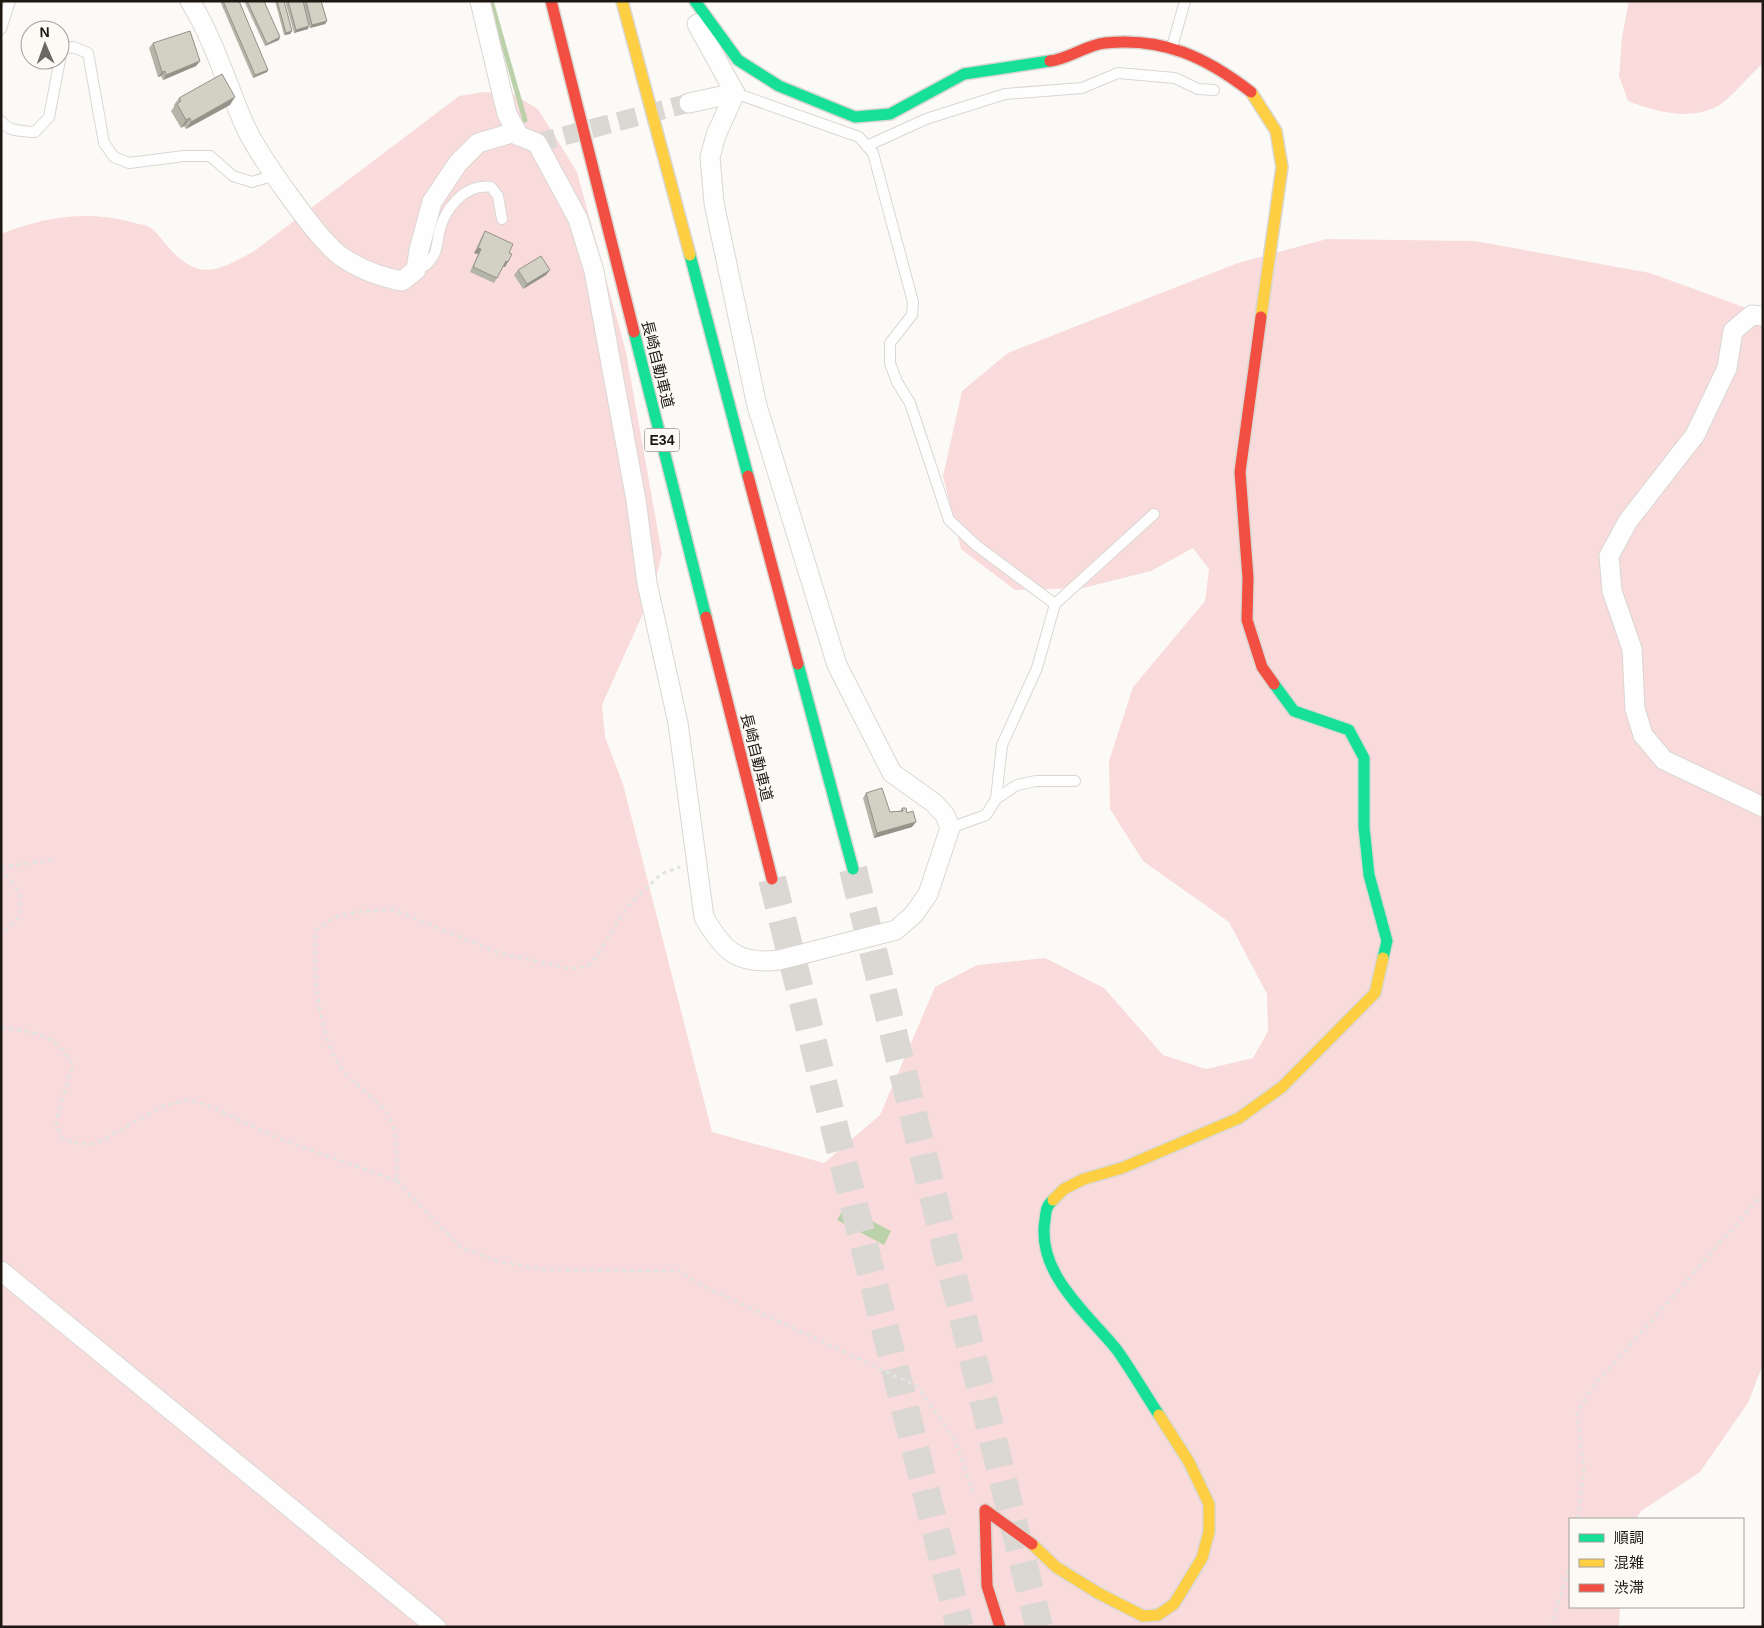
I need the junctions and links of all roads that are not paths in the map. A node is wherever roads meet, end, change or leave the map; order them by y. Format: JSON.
{"nodes":[{"id":1,"x":10,"y":1,"type":"edge"},
{"id":2,"x":190,"y":1,"type":"edge"},
{"id":3,"x":480,"y":1,"type":"edge"},
{"id":4,"x":551,"y":1,"type":"edge"},
{"id":5,"x":622,"y":1,"type":"edge"},
{"id":6,"x":682,"y":1,"type":"edge"},
{"id":7,"x":695,"y":1,"type":"edge"},
{"id":8,"x":1185,"y":1,"type":"edge"},
{"id":9,"x":1,"y":29,"type":"edge"},
{"id":10,"x":1172,"y":48,"type":"junction"},
{"id":11,"x":1214,"y":90,"type":"dead end"},
{"id":12,"x":735,"y":93,"type":"junction"},
{"id":13,"x":689,"y":103,"type":"tunnel mouth"},
{"id":14,"x":1,"y":121,"type":"edge"},
{"id":15,"x":519,"y":136,"type":"junction"},
{"id":16,"x":867,"y":146,"type":"junction"},
{"id":17,"x":276,"y":175,"type":"junction"},
{"id":18,"x":502,"y":219,"type":"dead end"},
{"id":19,"x":416,"y":270,"type":"junction"},
{"id":20,"x":1763,"y":316,"type":"edge"},
{"id":21,"x":1154,"y":514,"type":"dead end"},
{"id":22,"x":1055,"y":604,"type":"junction"},
{"id":23,"x":1075,"y":781,"type":"dead end"},
{"id":24,"x":996,"y":799,"type":"junction"},
{"id":25,"x":1763,"y":808,"type":"edge"},
{"id":26,"x":950,"y":828,"type":"junction"},
{"id":27,"x":853,"y":869,"type":"tunnel mouth"},
{"id":28,"x":772,"y":879,"type":"tunnel mouth"},
{"id":29,"x":1,"y":1271,"type":"edge"},
{"id":30,"x":436,"y":1627,"type":"edge"},
{"id":31,"x":1000,"y":1627,"type":"edge"}],
"edges":[{"from":1,"to":9,"type":"lane"},
{"from":2,"to":17,"type":"street"},
{"from":3,"to":15,"type":"street"},
{"from":4,"to":28,"type":"main road","name":"長崎自動車道","number":"E34"},
{"from":5,"to":27,"type":"main road"},
{"from":6,"to":12,"type":"street"},
{"from":7,"to":10,"type":"main road"},
{"from":8,"to":10,"type":"lane"},
{"from":10,"to":31,"type":"main road"},
{"from":11,"to":16,"type":"lane"},
{"from":12,"to":13,"type":"street"},
{"from":12,"to":16,"type":"lane"},
{"from":12,"to":26,"type":"street"},
{"from":14,"to":17,"type":"lane"},
{"from":15,"to":19,"type":"street"},
{"from":15,"to":26,"type":"street"},
{"from":16,"to":22,"type":"lane"},
{"from":17,"to":19,"type":"street"},
{"from":18,"to":19,"type":"lane"},
{"from":20,"to":25,"type":"street"},
{"from":21,"to":22,"type":"lane"},
{"from":22,"to":24,"type":"lane"},
{"from":23,"to":24,"type":"lane"},
{"from":24,"to":26,"type":"lane"},
{"from":29,"to":30,"type":"street"}]}
